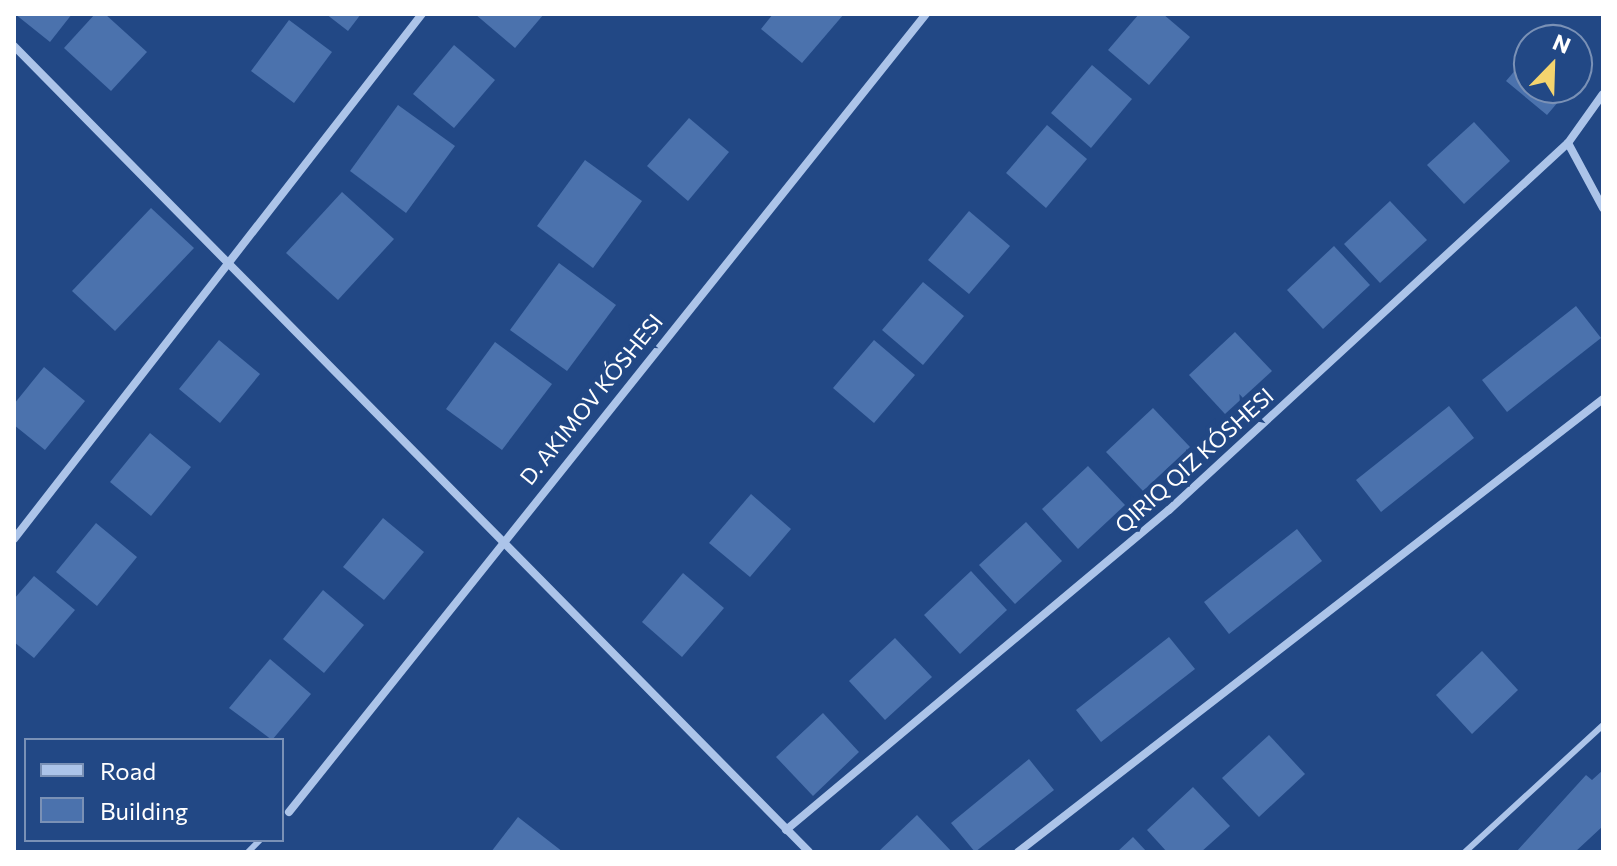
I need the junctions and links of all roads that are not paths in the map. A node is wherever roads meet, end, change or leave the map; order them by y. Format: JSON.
{"nodes":[{"id":1,"x":422,"y":14,"type":"edge"},
{"id":2,"x":926,"y":14,"type":"edge"},
{"id":3,"x":14,"y":46,"type":"edge"},
{"id":4,"x":1603,"y":94,"type":"edge"},
{"id":5,"x":1568,"y":143,"type":"junction"},
{"id":6,"x":1603,"y":208,"type":"edge"},
{"id":7,"x":228,"y":265,"type":"junction"},
{"id":8,"x":1603,"y":399,"type":"edge"},
{"id":9,"x":14,"y":539,"type":"edge"},
{"id":10,"x":501,"y":539,"type":"junction"},
{"id":11,"x":1603,"y":725,"type":"edge"},
{"id":12,"x":286,"y":816,"type":"edge"},
{"id":13,"x":786,"y":830,"type":"junction"},
{"id":14,"x":809,"y":852,"type":"edge"},
{"id":15,"x":1018,"y":852,"type":"edge"},
{"id":16,"x":1465,"y":852,"type":"edge"}],
"edges":[{"from":1,"to":7,"type":"street"},
{"from":2,"to":10,"type":"street","name":"D. AKIMOV KÓSHESI"},
{"from":3,"to":7,"type":"street"},
{"from":4,"to":5,"type":"street"},
{"from":5,"to":6,"type":"street"},
{"from":5,"to":13,"type":"street"},
{"from":7,"to":9,"type":"street"},
{"from":7,"to":10,"type":"street"},
{"from":8,"to":15,"type":"street"},
{"from":10,"to":12,"type":"street","name":"D. AKIMOV KÓSHESI"},
{"from":10,"to":13,"type":"street"},
{"from":11,"to":16,"type":"lane"},
{"from":13,"to":14,"type":"street"}]}
